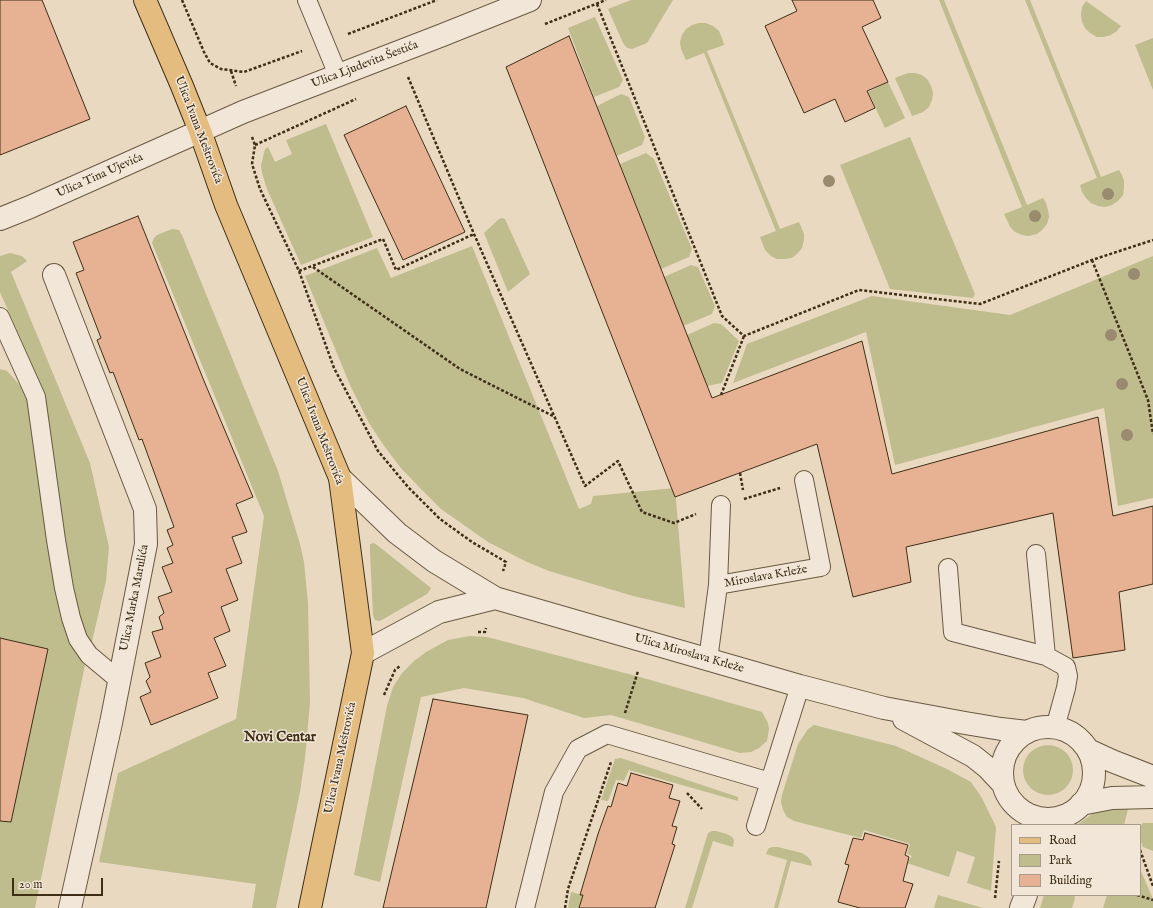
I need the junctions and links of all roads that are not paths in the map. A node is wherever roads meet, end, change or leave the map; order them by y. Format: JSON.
{"nodes":[{"id":1,"x":145,"y":0,"type":"edge"},
{"id":2,"x":307,"y":0,"type":"edge"},
{"id":3,"x":530,"y":0,"type":"edge"},
{"id":4,"x":338,"y":75,"type":"junction"},
{"id":5,"x":200,"y":131,"type":"junction"},
{"id":6,"x":0,"y":219,"type":"edge"},
{"id":7,"x":54,"y":275,"type":"dead end"},
{"id":8,"x":0,"y":317,"type":"edge"},
{"id":9,"x":340,"y":478,"type":"junction"},
{"id":10,"x":804,"y":480,"type":"road end"},
{"id":11,"x":721,"y":505,"type":"road end"},
{"id":12,"x":1036,"y":554,"type":"dead end"},
{"id":13,"x":948,"y":568,"type":"dead end"},
{"id":14,"x":718,"y":585,"type":"junction"},
{"id":15,"x":495,"y":598,"type":"junction"},
{"id":16,"x":363,"y":652,"type":"junction"},
{"id":17,"x":1046,"y":656,"type":"junction"},
{"id":18,"x":708,"y":660,"type":"junction"},
{"id":19,"x":119,"y":680,"type":"junction"},
{"id":20,"x":800,"y":686,"type":"junction"},
{"id":21,"x":884,"y":708,"type":"junction"},
{"id":22,"x":1055,"y":728,"type":"junction"},
{"id":23,"x":1027,"y":732,"type":"junction"},
{"id":24,"x":1088,"y":750,"type":"junction"},
{"id":25,"x":1153,"y":777,"type":"edge"},
{"id":26,"x":770,"y":782,"type":"junction"},
{"id":27,"x":1008,"y":794,"type":"junction"},
{"id":28,"x":1153,"y":797,"type":"edge"},
{"id":29,"x":1069,"y":815,"type":"edge"},
{"id":30,"x":1017,"y":824,"type":"edge"},
{"id":31,"x":756,"y":826,"type":"dead end"},
{"id":32,"x":1018,"y":896,"type":"edge"},
{"id":33,"x":1026,"y":896,"type":"edge"},
{"id":34,"x":70,"y":908,"type":"edge"},
{"id":35,"x":310,"y":908,"type":"edge"},
{"id":36,"x":525,"y":908,"type":"edge"},
{"id":37,"x":1020,"y":908,"type":"edge"}],
"edges":[{"from":1,"to":5,"type":"main road","name":"Ulica Ivana Meštrovića"},
{"from":2,"to":4,"type":"lane"},
{"from":3,"to":4,"type":"street","name":"Ulica Ljudevita Šestića"},
{"from":4,"to":5,"type":"street","name":"Ulica Ljudevita Šestića"},
{"from":5,"to":6,"type":"street","name":"Ulica Tina Ujevića"},
{"from":5,"to":9,"type":"main road","name":"Ulica Ivana Meštrovića"},
{"from":7,"to":19,"type":"street","name":"Ulica Marka Marulića"},
{"from":8,"to":19,"type":"lane"},
{"from":9,"to":15,"type":"street","name":"Ulica Miroslava Krleže"},
{"from":9,"to":16,"type":"main road","name":"Ulica Ivana Meštrovića"},
{"from":10,"to":14,"type":"lane","name":"Miroslava Krleže"},
{"from":11,"to":14,"type":"lane","name":"Miroslava Krleže"},
{"from":12,"to":17,"type":"lane"},
{"from":13,"to":17,"type":"lane"},
{"from":14,"to":18,"type":"lane","name":"Miroslava Krleže"},
{"from":15,"to":16,"type":"street"},
{"from":15,"to":18,"type":"street","name":"Ulica Miroslava Krleže"},
{"from":16,"to":35,"type":"main road","name":"Ulica Ivana Meštrovića"},
{"from":17,"to":22,"type":"lane"},
{"from":18,"to":20,"type":"street","name":"Ulica Miroslava Krleže"},
{"from":19,"to":34,"type":"street","name":"Ulica Marka Marulića"},
{"from":20,"to":21,"type":"street","name":"Ulica Miroslava Krleže"},
{"from":20,"to":26,"type":"lane"},
{"from":21,"to":23,"type":"street","name":"Ulica Miroslava Krleže"},
{"from":21,"to":27,"type":"street","name":"Ulica Miroslava Krleže"},
{"from":22,"to":23,"type":"street"},
{"from":22,"to":24,"type":"street"},
{"from":23,"to":27,"type":"street"},
{"from":24,"to":25,"type":"street"},
{"from":24,"to":29,"type":"street"},
{"from":26,"to":31,"type":"lane"},
{"from":26,"to":36,"type":"lane"},
{"from":27,"to":29,"type":"street"},
{"from":27,"to":30,"type":"street"},
{"from":28,"to":29,"type":"street"},
{"from":32,"to":37,"type":"street"},
{"from":33,"to":37,"type":"street"}]}
